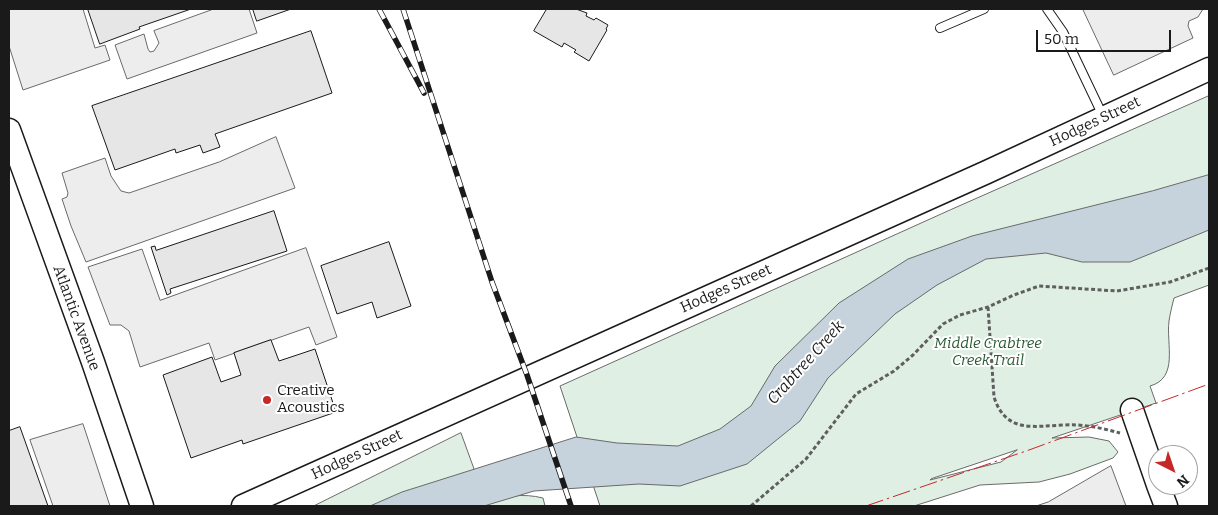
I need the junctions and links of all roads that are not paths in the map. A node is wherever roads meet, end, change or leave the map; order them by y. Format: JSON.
{"nodes":[{"id":1,"x":984,"y":9,"type":"edge"},
{"id":2,"x":1047,"y":9,"type":"edge"},
{"id":3,"x":940,"y":28,"type":"dead end"},
{"id":4,"x":1209,"y":69,"type":"edge"},
{"id":5,"x":1104,"y":118,"type":"junction"},
{"id":6,"x":9,"y":130,"type":"edge"},
{"id":7,"x":1132,"y":410,"type":"dead end"},
{"id":8,"x":1148,"y":457,"type":"edge"},
{"id":9,"x":142,"y":506,"type":"edge"},
{"id":10,"x":243,"y":506,"type":"edge"}],
"edges":[{"from":1,"to":3,"type":"lane"},
{"from":2,"to":5,"type":"lane"},
{"from":4,"to":5,"type":"street","name":"Hodges Street"},
{"from":5,"to":10,"type":"street","name":"Hodges Street"},
{"from":6,"to":9,"type":"street","name":"Atlantic Avenue"},
{"from":7,"to":8,"type":"street"}]}
